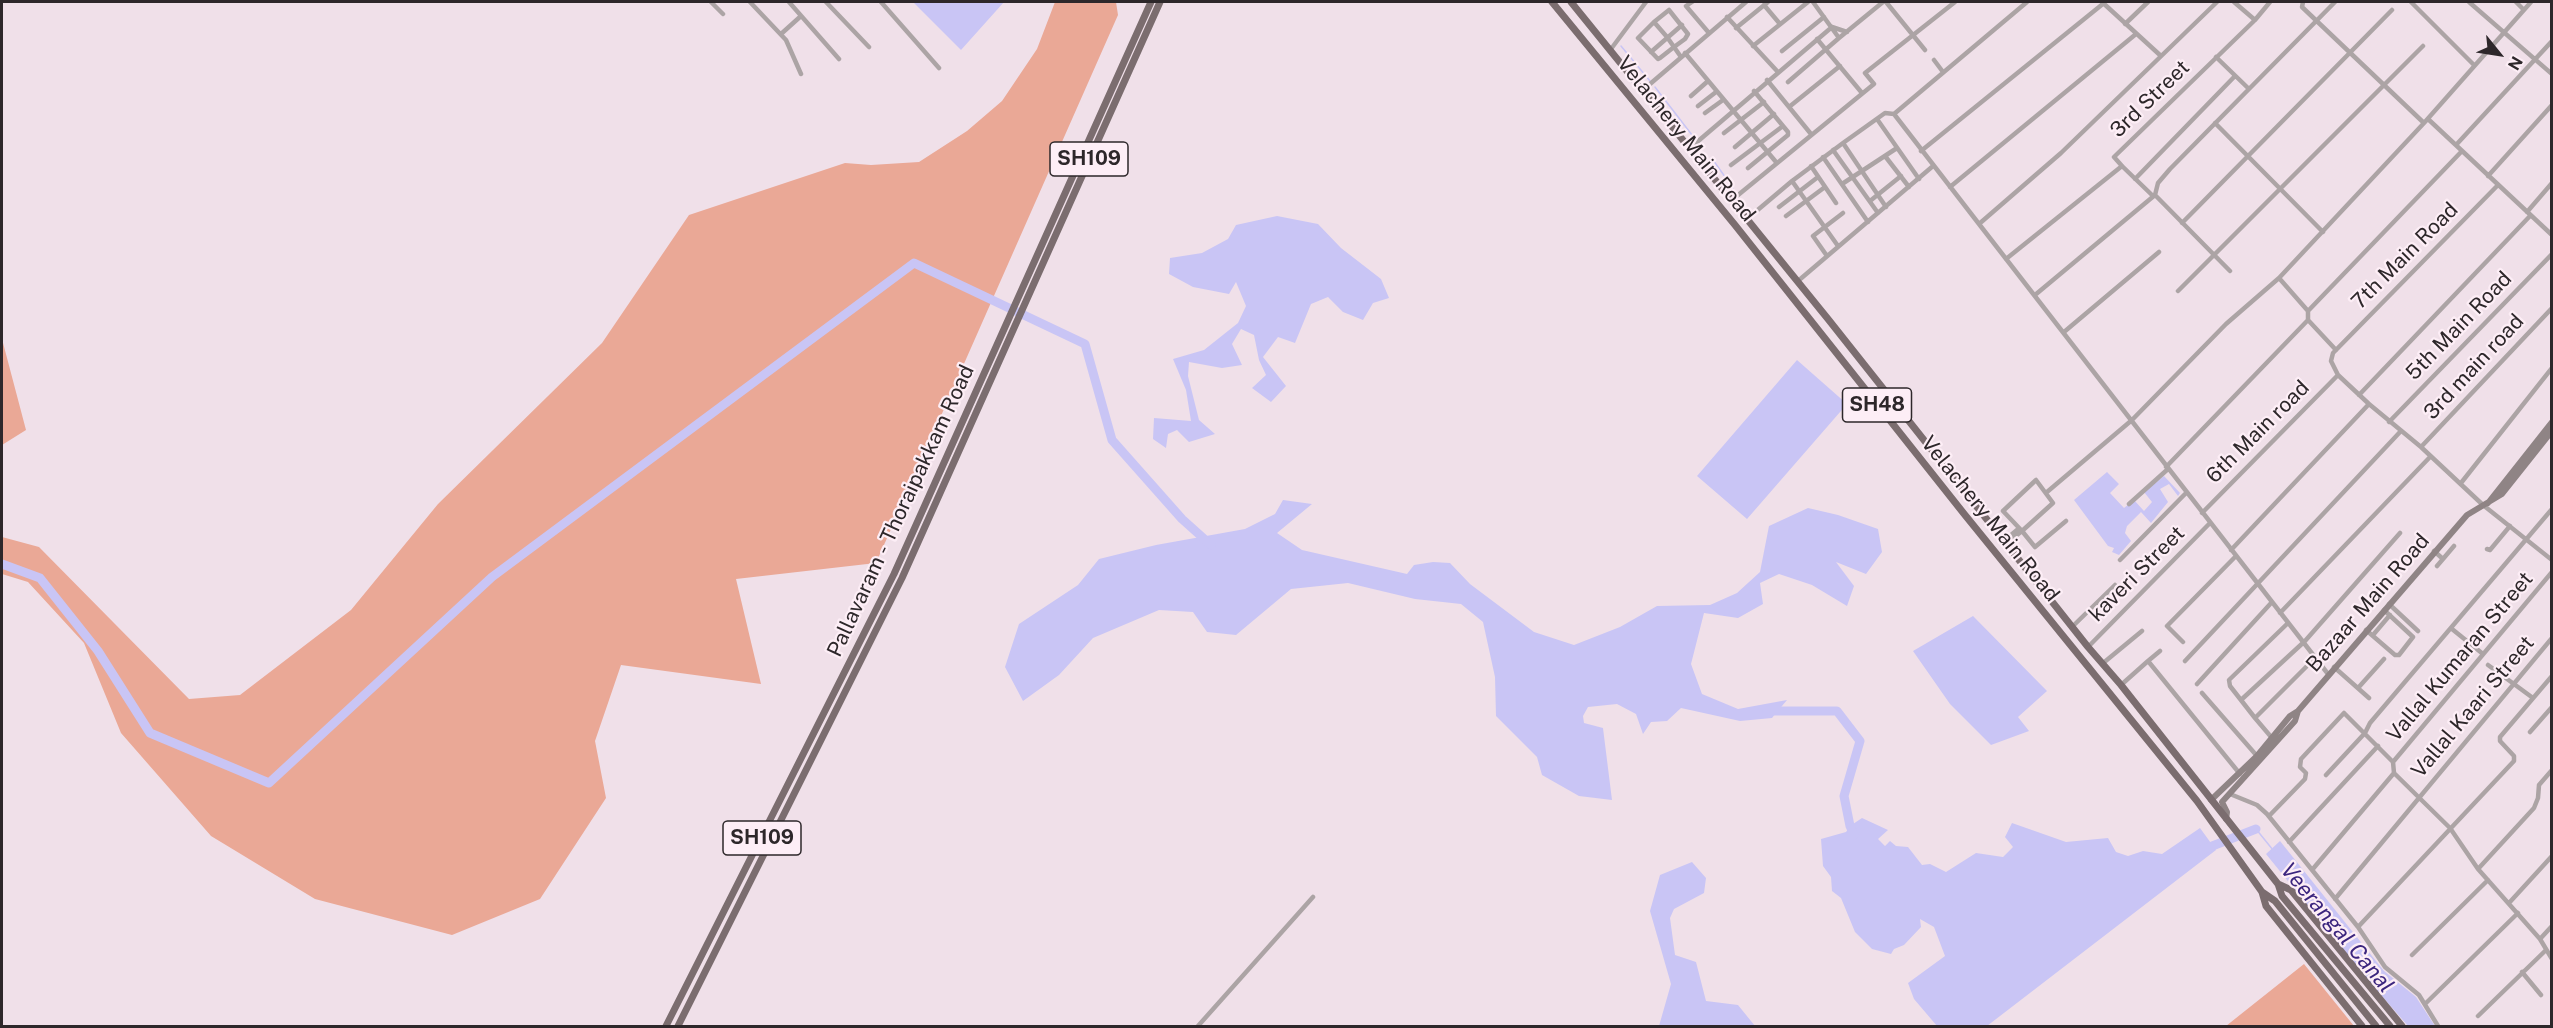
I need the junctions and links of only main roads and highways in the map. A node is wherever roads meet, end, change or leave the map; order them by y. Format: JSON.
{"nodes":[{"id":1,"x":1151,"y":2,"type":"edge"},
{"id":2,"x":1160,"y":2,"type":"edge"},
{"id":3,"x":1552,"y":2,"type":"edge"},
{"id":4,"x":1571,"y":2,"type":"edge"},
{"id":5,"x":1136,"y":43,"type":"junction"},
{"id":6,"x":1104,"y":115,"type":"junction"},
{"id":7,"x":1059,"y":204,"type":"junction"},
{"id":8,"x":1067,"y":207,"type":"junction"},
{"id":9,"x":992,"y":354,"type":"junction"},
{"id":10,"x":1000,"y":357,"type":"junction"},
{"id":11,"x":2552,"y":422,"type":"edge"},
{"id":12,"x":2552,"y":431,"type":"edge"},
{"id":13,"x":1965,"y":491,"type":"junction"},
{"id":14,"x":1953,"y":500,"type":"junction"},
{"id":15,"x":2485,"y":504,"type":"junction"},
{"id":16,"x":913,"y":530,"type":"junction"},
{"id":17,"x":922,"y":533,"type":"junction"},
{"id":18,"x":854,"y":655,"type":"junction"},
{"id":19,"x":862,"y":659,"type":"junction"},
{"id":20,"x":854,"y":665,"type":"junction"},
{"id":21,"x":2298,"y":711,"type":"junction"},
{"id":22,"x":812,"y":749,"type":"junction"},
{"id":23,"x":2211,"y":800,"type":"junction"},
{"id":24,"x":2226,"y":819,"type":"junction"},
{"id":25,"x":2278,"y":884,"type":"junction"},
{"id":26,"x":2262,"y":892,"type":"junction"},
{"id":27,"x":2279,"y":898,"type":"junction"},
{"id":28,"x":666,"y":1026,"type":"edge"},
{"id":29,"x":678,"y":1026,"type":"edge"},
{"id":30,"x":2362,"y":1026,"type":"edge"},
{"id":31,"x":2376,"y":1026,"type":"edge"},
{"id":32,"x":2390,"y":1026,"type":"edge"},
{"id":33,"x":2402,"y":1026,"type":"edge"}],
"edges":[{"from":1,"to":5,"type":"main road","name":"Pallavaram - Thoraipakkam Road","number":"SH109"},
{"from":2,"to":5,"type":"main road","name":"Pallavaram - Thoraipakkam Road","number":"SH109"},
{"from":3,"to":14,"type":"main road","name":"Velachery Main Road","number":"SH48"},
{"from":4,"to":13,"type":"main road","name":"Velachery Main Road","number":"SH48"},
{"from":5,"to":6,"type":"main road","name":"Pallavaram - Thoraipakkam Road","number":"SH109"},
{"from":6,"to":7,"type":"main road","name":"Pallavaram - Thoraipakkam Road","number":"SH109"},
{"from":6,"to":8,"type":"main road","name":"Pallavaram - Thoraipakkam Road","number":"SH109"},
{"from":7,"to":8,"type":"main road"},
{"from":7,"to":9,"type":"main road","name":"Pallavaram - Thoraipakkam Road","number":"SH109"},
{"from":8,"to":10,"type":"main road","name":"Pallavaram - Thoraipakkam Road","number":"SH109"},
{"from":9,"to":10,"type":"main road"},
{"from":9,"to":16,"type":"main road","name":"Pallavaram - Thoraipakkam Road","number":"SH109"},
{"from":10,"to":17,"type":"main road","name":"Pallavaram - Thoraipakkam Road","number":"SH109"},
{"from":11,"to":15,"type":"main road"},
{"from":12,"to":15,"type":"main road","name":"Bazaar Main Road"},
{"from":13,"to":14,"type":"main road"},
{"from":13,"to":23,"type":"main road","name":"Velachery Main Road","number":"SH48"},
{"from":14,"to":26,"type":"main road","name":"Velachery Main Road","number":"SH48"},
{"from":15,"to":21,"type":"main road","name":"Bazaar Main Road"},
{"from":16,"to":17,"type":"main road"},
{"from":16,"to":18,"type":"main road","name":"Pallavaram - Thoraipakkam Road","number":"SH109"},
{"from":17,"to":19,"type":"main road","name":"Pallavaram - Thoraipakkam Road","number":"SH109"},
{"from":18,"to":19,"type":"main road"},
{"from":18,"to":20,"type":"main road","name":"Pallavaram - Thoraipakkam Road","number":"SH109"},
{"from":19,"to":20,"type":"main road","name":"Pallavaram - Thoraipakkam Road","number":"SH109"},
{"from":20,"to":22,"type":"main road","name":"Pallavaram - Thoraipakkam Road","number":"SH109"},
{"from":21,"to":23,"type":"main road","name":"Bazaar Main Road"},
{"from":21,"to":24,"type":"main road"},
{"from":22,"to":28,"type":"main road","name":"Pallavaram - Thoraipakkam Road","number":"SH109"},
{"from":22,"to":29,"type":"main road","name":"Pallavaram - Thoraipakkam Road","number":"SH109"},
{"from":23,"to":24,"type":"main road","name":"Velachery Main Road","number":"SH48"},
{"from":24,"to":25,"type":"main road","name":"Velachery Main Road","number":"SH48"},
{"from":25,"to":27,"type":"main road","number":"SH48"},
{"from":25,"to":33,"type":"main road"},
{"from":26,"to":27,"type":"main road","number":"SH48"},
{"from":26,"to":30,"type":"main road"},
{"from":27,"to":31,"type":"main road","number":"SH48"},
{"from":27,"to":32,"type":"main road","number":"SH48"}]}
